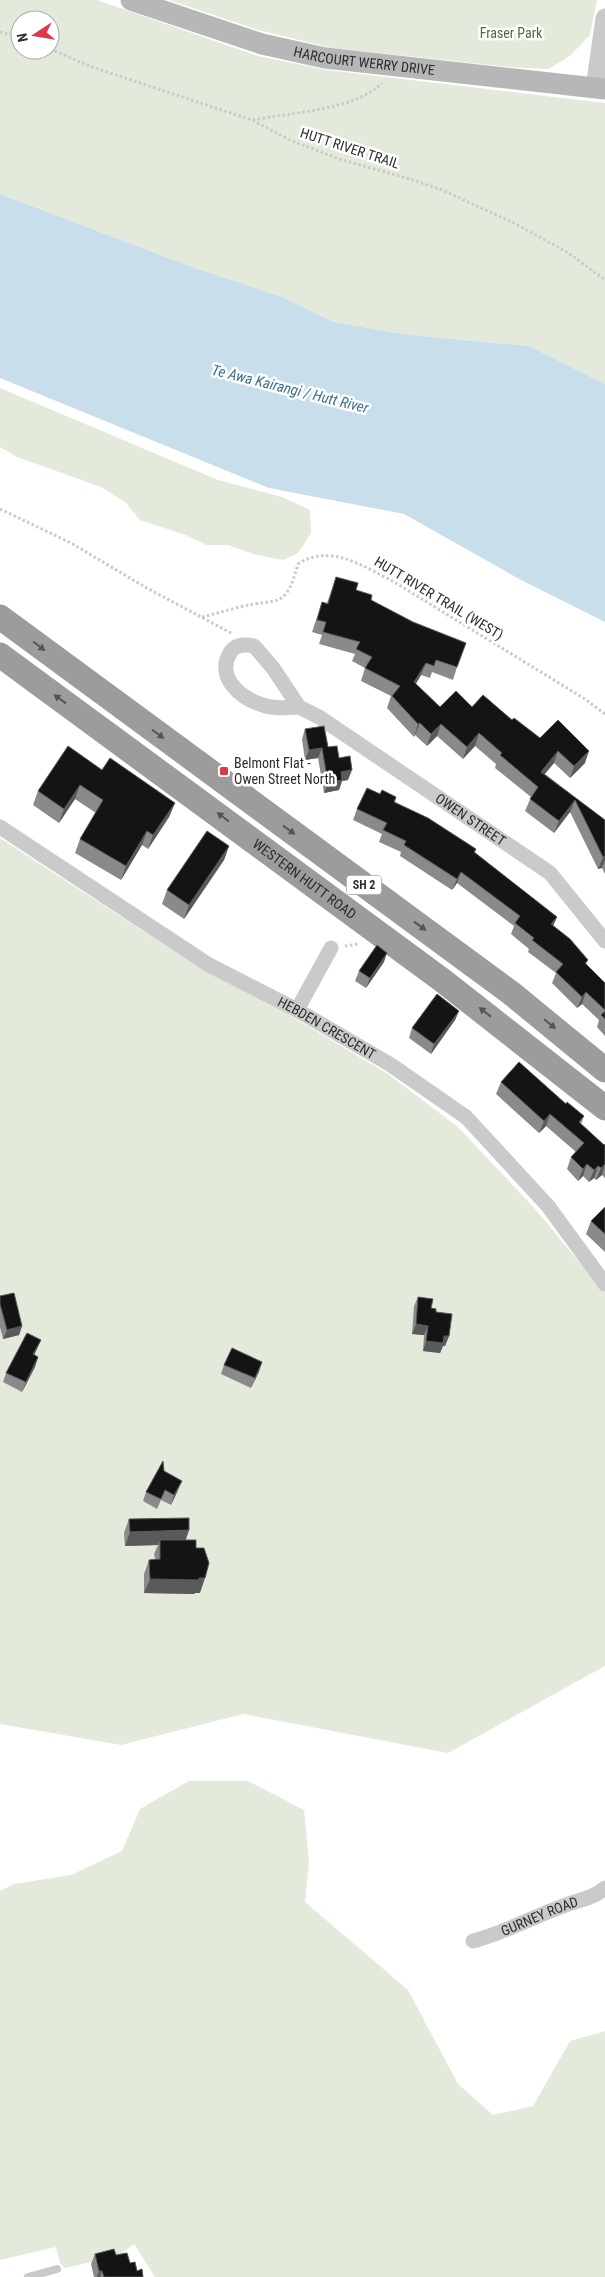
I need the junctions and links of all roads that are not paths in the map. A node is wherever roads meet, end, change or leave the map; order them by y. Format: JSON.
{"nodes":[{"id":1,"x":131,"y":0,"type":"edge"},
{"id":2,"x":605,"y":18,"type":"edge"},
{"id":3,"x":600,"y":89,"type":"edge"},
{"id":4,"x":0,"y":617,"type":"edge"},
{"id":5,"x":0,"y":655,"type":"edge"},
{"id":6,"x":299,"y":707,"type":"junction"},
{"id":7,"x":0,"y":826,"type":"edge"},
{"id":8,"x":605,"y":941,"type":"edge"},
{"id":9,"x":331,"y":948,"type":"dead end"},
{"id":10,"x":297,"y":1010,"type":"junction"},
{"id":11,"x":605,"y":1070,"type":"edge"},
{"id":12,"x":605,"y":1108,"type":"edge"},
{"id":13,"x":605,"y":1284,"type":"edge"},
{"id":14,"x":605,"y":1888,"type":"edge"},
{"id":15,"x":473,"y":1940,"type":"dead end"},
{"id":16,"x":57,"y":2269,"type":"dead end"},
{"id":17,"x":28,"y":2277,"type":"edge"}],
"edges":[{"from":1,"to":3,"type":"main road","name":"HARCOURT WERRY DRIVE"},
{"from":2,"to":3,"type":"street"},
{"from":4,"to":11,"type":"highway","name":"WESTERN HUTT ROAD","number":"SH 2","one_way":true},
{"from":12,"to":5,"type":"highway","name":"WESTERN HUTT ROAD","number":"SH 2","one_way":true},
{"from":6,"to":6,"type":"street"},
{"from":6,"to":8,"type":"street","name":"OWEN STREET"},
{"from":7,"to":10,"type":"street","name":"HEBDEN CRESCENT"},
{"from":9,"to":10,"type":"street"},
{"from":10,"to":13,"type":"street","name":"HEBDEN CRESCENT"},
{"from":14,"to":15,"type":"street","name":"GURNEY ROAD"},
{"from":16,"to":17,"type":"lane"}]}
